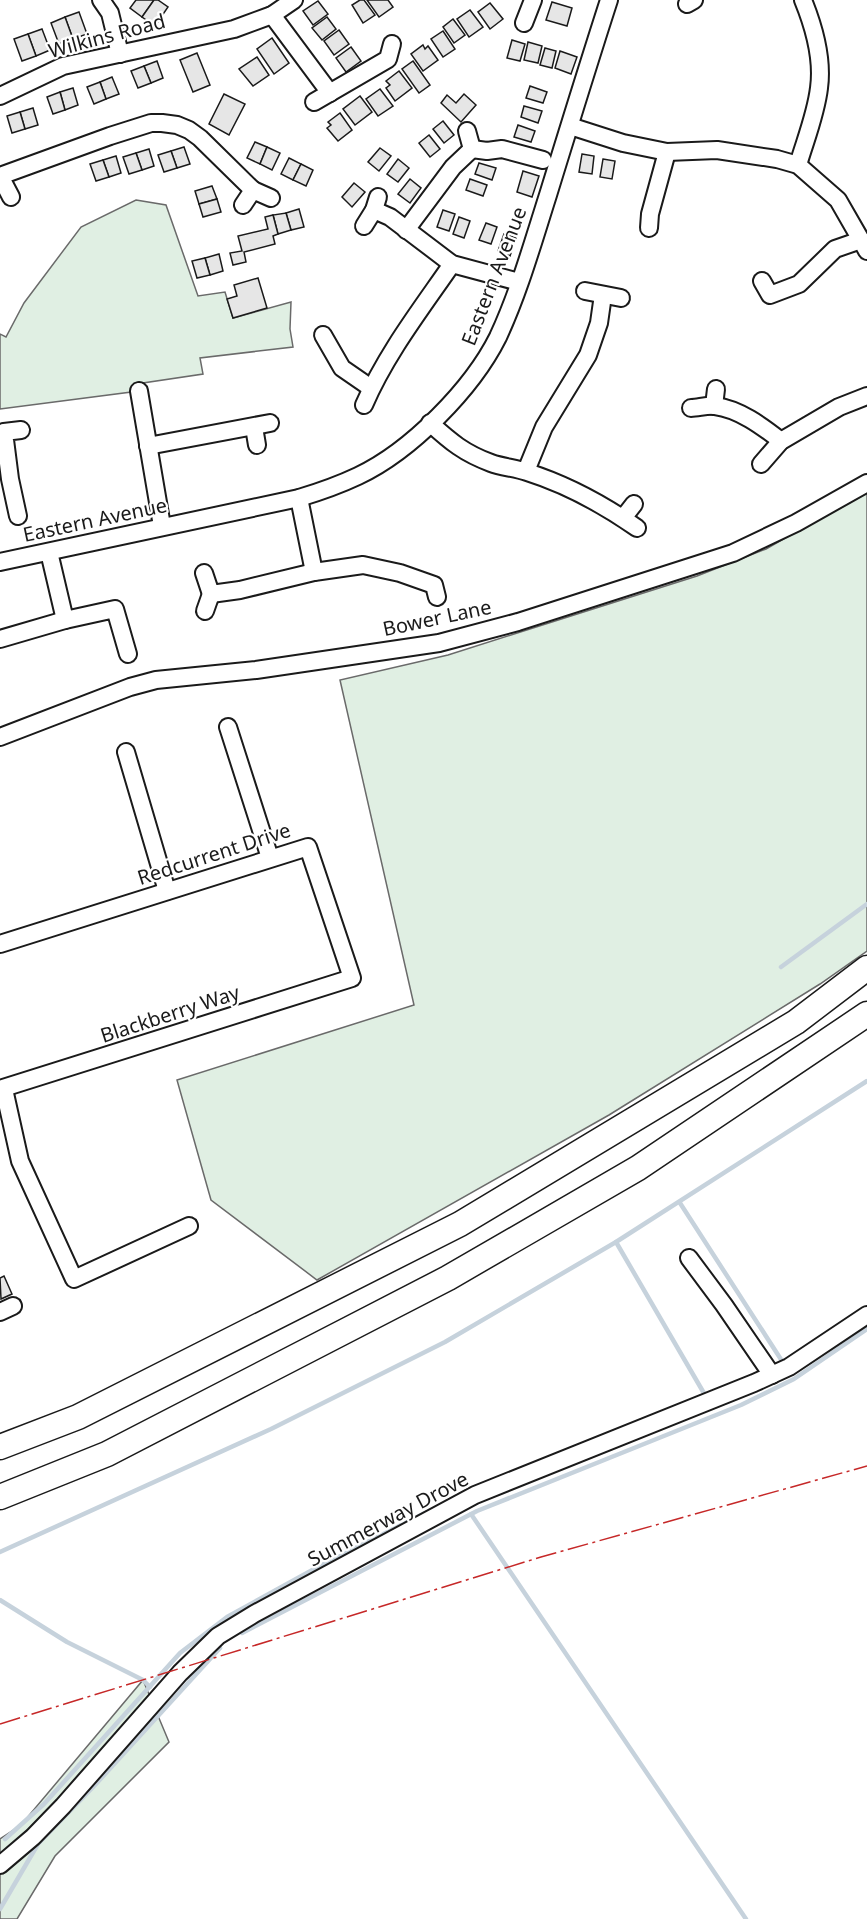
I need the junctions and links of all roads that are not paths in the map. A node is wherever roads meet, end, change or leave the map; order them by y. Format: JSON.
{"nodes":[{"id":1,"x":101,"y":0,"type":"edge"},
{"id":2,"x":294,"y":0,"type":"edge"},
{"id":3,"x":533,"y":0,"type":"edge"},
{"id":4,"x":609,"y":0,"type":"edge"},
{"id":5,"x":803,"y":0,"type":"edge"},
{"id":6,"x":272,"y":15,"type":"junction"},
{"id":7,"x":524,"y":23,"type":"dead end"},
{"id":8,"x":392,"y":44,"type":"dead end"},
{"id":9,"x":120,"y":54,"type":"junction"},
{"id":10,"x":330,"y":93,"type":"junction"},
{"id":11,"x":0,"y":96,"type":"edge"},
{"id":12,"x":314,"y":102,"type":"dead end"},
{"id":13,"x":570,"y":126,"type":"junction"},
{"id":14,"x":467,"y":131,"type":"dead end"},
{"id":15,"x":479,"y":150,"type":"junction"},
{"id":16,"x":667,"y":152,"type":"junction"},
{"id":17,"x":543,"y":160,"type":"dead end"},
{"id":18,"x":798,"y":165,"type":"junction"},
{"id":19,"x":253,"y":190,"type":"junction"},
{"id":20,"x":11,"y":197,"type":"dead end"},
{"id":21,"x":271,"y":198,"type":"dead end"},
{"id":22,"x":243,"y":205,"type":"dead end"},
{"id":23,"x":646,"y":218,"type":"dead end"},
{"id":24,"x":364,"y":226,"type":"dead end"},
{"id":25,"x":406,"y":230,"type":"junction"},
{"id":26,"x":864,"y":246,"type":"edge"},
{"id":27,"x":452,"y":264,"type":"junction"},
{"id":28,"x":519,"y":282,"type":"junction"},
{"id":29,"x":585,"y":291,"type":"dead end"},
{"id":30,"x":767,"y":294,"type":"dead end"},
{"id":31,"x":603,"y":295,"type":"junction"},
{"id":32,"x":621,"y":298,"type":"dead end"},
{"id":33,"x":323,"y":335,"type":"dead end"},
{"id":34,"x":371,"y":388,"type":"junction"},
{"id":35,"x":139,"y":392,"type":"dead end"},
{"id":36,"x":867,"y":396,"type":"edge"},
{"id":37,"x":364,"y":405,"type":"dead end"},
{"id":38,"x":691,"y":408,"type":"dead end"},
{"id":39,"x":430,"y":423,"type":"junction"},
{"id":40,"x":21,"y":430,"type":"dead end"},
{"id":41,"x":781,"y":441,"type":"junction"},
{"id":42,"x":257,"y":445,"type":"dead end"},
{"id":43,"x":148,"y":446,"type":"junction"},
{"id":44,"x":761,"y":464,"type":"dead end"},
{"id":45,"x":526,"y":471,"type":"junction"},
{"id":46,"x":5,"y":480,"type":"edge"},
{"id":47,"x":867,"y":483,"type":"edge"},
{"id":48,"x":299,"y":498,"type":"junction"},
{"id":49,"x":634,"y":504,"type":"dead end"},
{"id":50,"x":18,"y":516,"type":"dead end"},
{"id":51,"x":622,"y":518,"type":"junction"},
{"id":52,"x":162,"y":526,"type":"junction"},
{"id":53,"x":637,"y":528,"type":"dead end"},
{"id":54,"x":49,"y":552,"type":"junction"},
{"id":55,"x":0,"y":562,"type":"edge"},
{"id":56,"x":314,"y":572,"type":"junction"},
{"id":57,"x":204,"y":573,"type":"dead end"},
{"id":58,"x":440,"y":587,"type":"dead end"},
{"id":59,"x":211,"y":594,"type":"junction"},
{"id":60,"x":205,"y":611,"type":"dead end"},
{"id":61,"x":65,"y":620,"type":"junction"},
{"id":62,"x":0,"y":639,"type":"edge"},
{"id":63,"x":128,"y":654,"type":"dead end"},
{"id":64,"x":228,"y":727,"type":"dead end"},
{"id":65,"x":0,"y":737,"type":"edge"},
{"id":66,"x":126,"y":752,"type":"dead end"},
{"id":67,"x":270,"y":858,"type":"junction"},
{"id":68,"x":167,"y":891,"type":"junction"},
{"id":69,"x":0,"y":944,"type":"edge"},
{"id":70,"x":867,"y":968,"type":"edge"},
{"id":71,"x":352,"y":978,"type":"joint"},
{"id":72,"x":867,"y":1014,"type":"edge"},
{"id":73,"x":2,"y":1089,"type":"edge"},
{"id":74,"x":189,"y":1226,"type":"dead end"},
{"id":75,"x":689,"y":1258,"type":"dead end"},
{"id":76,"x":867,"y":1315,"type":"edge"},
{"id":77,"x":772,"y":1375,"type":"junction"},
{"id":78,"x":0,"y":1447,"type":"edge"},
{"id":79,"x":0,"y":1497,"type":"edge"},
{"id":80,"x":0,"y":1865,"type":"edge"}],
"edges":[{"from":1,"to":9,"type":"street"},
{"from":2,"to":6,"type":"street","name":"Wilkins Road"},
{"from":3,"to":7,"type":"street"},
{"from":4,"to":13,"type":"street","name":"Eastern Avenue"},
{"from":5,"to":18,"type":"street"},
{"from":6,"to":9,"type":"street","name":"Wilkins Road"},
{"from":6,"to":10,"type":"street"},
{"from":8,"to":10,"type":"street"},
{"from":9,"to":11,"type":"street","name":"Wilkins Road"},
{"from":10,"to":12,"type":"street"},
{"from":13,"to":16,"type":"street"},
{"from":13,"to":28,"type":"street","name":"Eastern Avenue"},
{"from":14,"to":15,"type":"street"},
{"from":15,"to":17,"type":"street"},
{"from":15,"to":25,"type":"street"},
{"from":16,"to":18,"type":"street"},
{"from":16,"to":23,"type":"street"},
{"from":18,"to":26,"type":"street"},
{"from":19,"to":20,"type":"street"},
{"from":19,"to":21,"type":"street"},
{"from":19,"to":22,"type":"street"},
{"from":24,"to":25,"type":"street"},
{"from":25,"to":27,"type":"street"},
{"from":26,"to":30,"type":"street"},
{"from":27,"to":28,"type":"street"},
{"from":27,"to":34,"type":"street"},
{"from":28,"to":39,"type":"street","name":"Eastern Avenue"},
{"from":29,"to":31,"type":"street"},
{"from":31,"to":32,"type":"street"},
{"from":31,"to":45,"type":"street"},
{"from":33,"to":34,"type":"street"},
{"from":34,"to":37,"type":"street"},
{"from":35,"to":43,"type":"street"},
{"from":36,"to":41,"type":"street"},
{"from":38,"to":41,"type":"street"},
{"from":39,"to":45,"type":"street"},
{"from":39,"to":48,"type":"street","name":"Eastern Avenue"},
{"from":40,"to":46,"type":"street"},
{"from":41,"to":44,"type":"street"},
{"from":42,"to":43,"type":"street"},
{"from":43,"to":52,"type":"street"},
{"from":45,"to":51,"type":"street"},
{"from":46,"to":50,"type":"street"},
{"from":47,"to":65,"type":"street","name":"Bower Lane"},
{"from":48,"to":52,"type":"street","name":"Eastern Avenue"},
{"from":48,"to":56,"type":"street"},
{"from":49,"to":51,"type":"street"},
{"from":51,"to":53,"type":"street"},
{"from":52,"to":54,"type":"street","name":"Eastern Avenue"},
{"from":54,"to":55,"type":"street","name":"Eastern Avenue"},
{"from":54,"to":61,"type":"street"},
{"from":56,"to":58,"type":"street"},
{"from":56,"to":59,"type":"street"},
{"from":57,"to":59,"type":"street"},
{"from":59,"to":60,"type":"street"},
{"from":61,"to":62,"type":"street"},
{"from":61,"to":63,"type":"street"},
{"from":64,"to":67,"type":"street"},
{"from":66,"to":68,"type":"street"},
{"from":67,"to":68,"type":"street","name":"Redcurrent Drive"},
{"from":67,"to":71,"type":"street","name":"Redcurrent Drive"},
{"from":68,"to":69,"type":"street","name":"Redcurrent Drive"},
{"from":70,"to":78,"type":"highway"},
{"from":71,"to":73,"type":"street","name":"Blackberry Way"},
{"from":72,"to":79,"type":"highway"},
{"from":73,"to":74,"type":"street"},
{"from":75,"to":77,"type":"street"},
{"from":76,"to":77,"type":"street","name":"Summerway Drove"},
{"from":77,"to":80,"type":"street","name":"Summerway Drove"}]}
